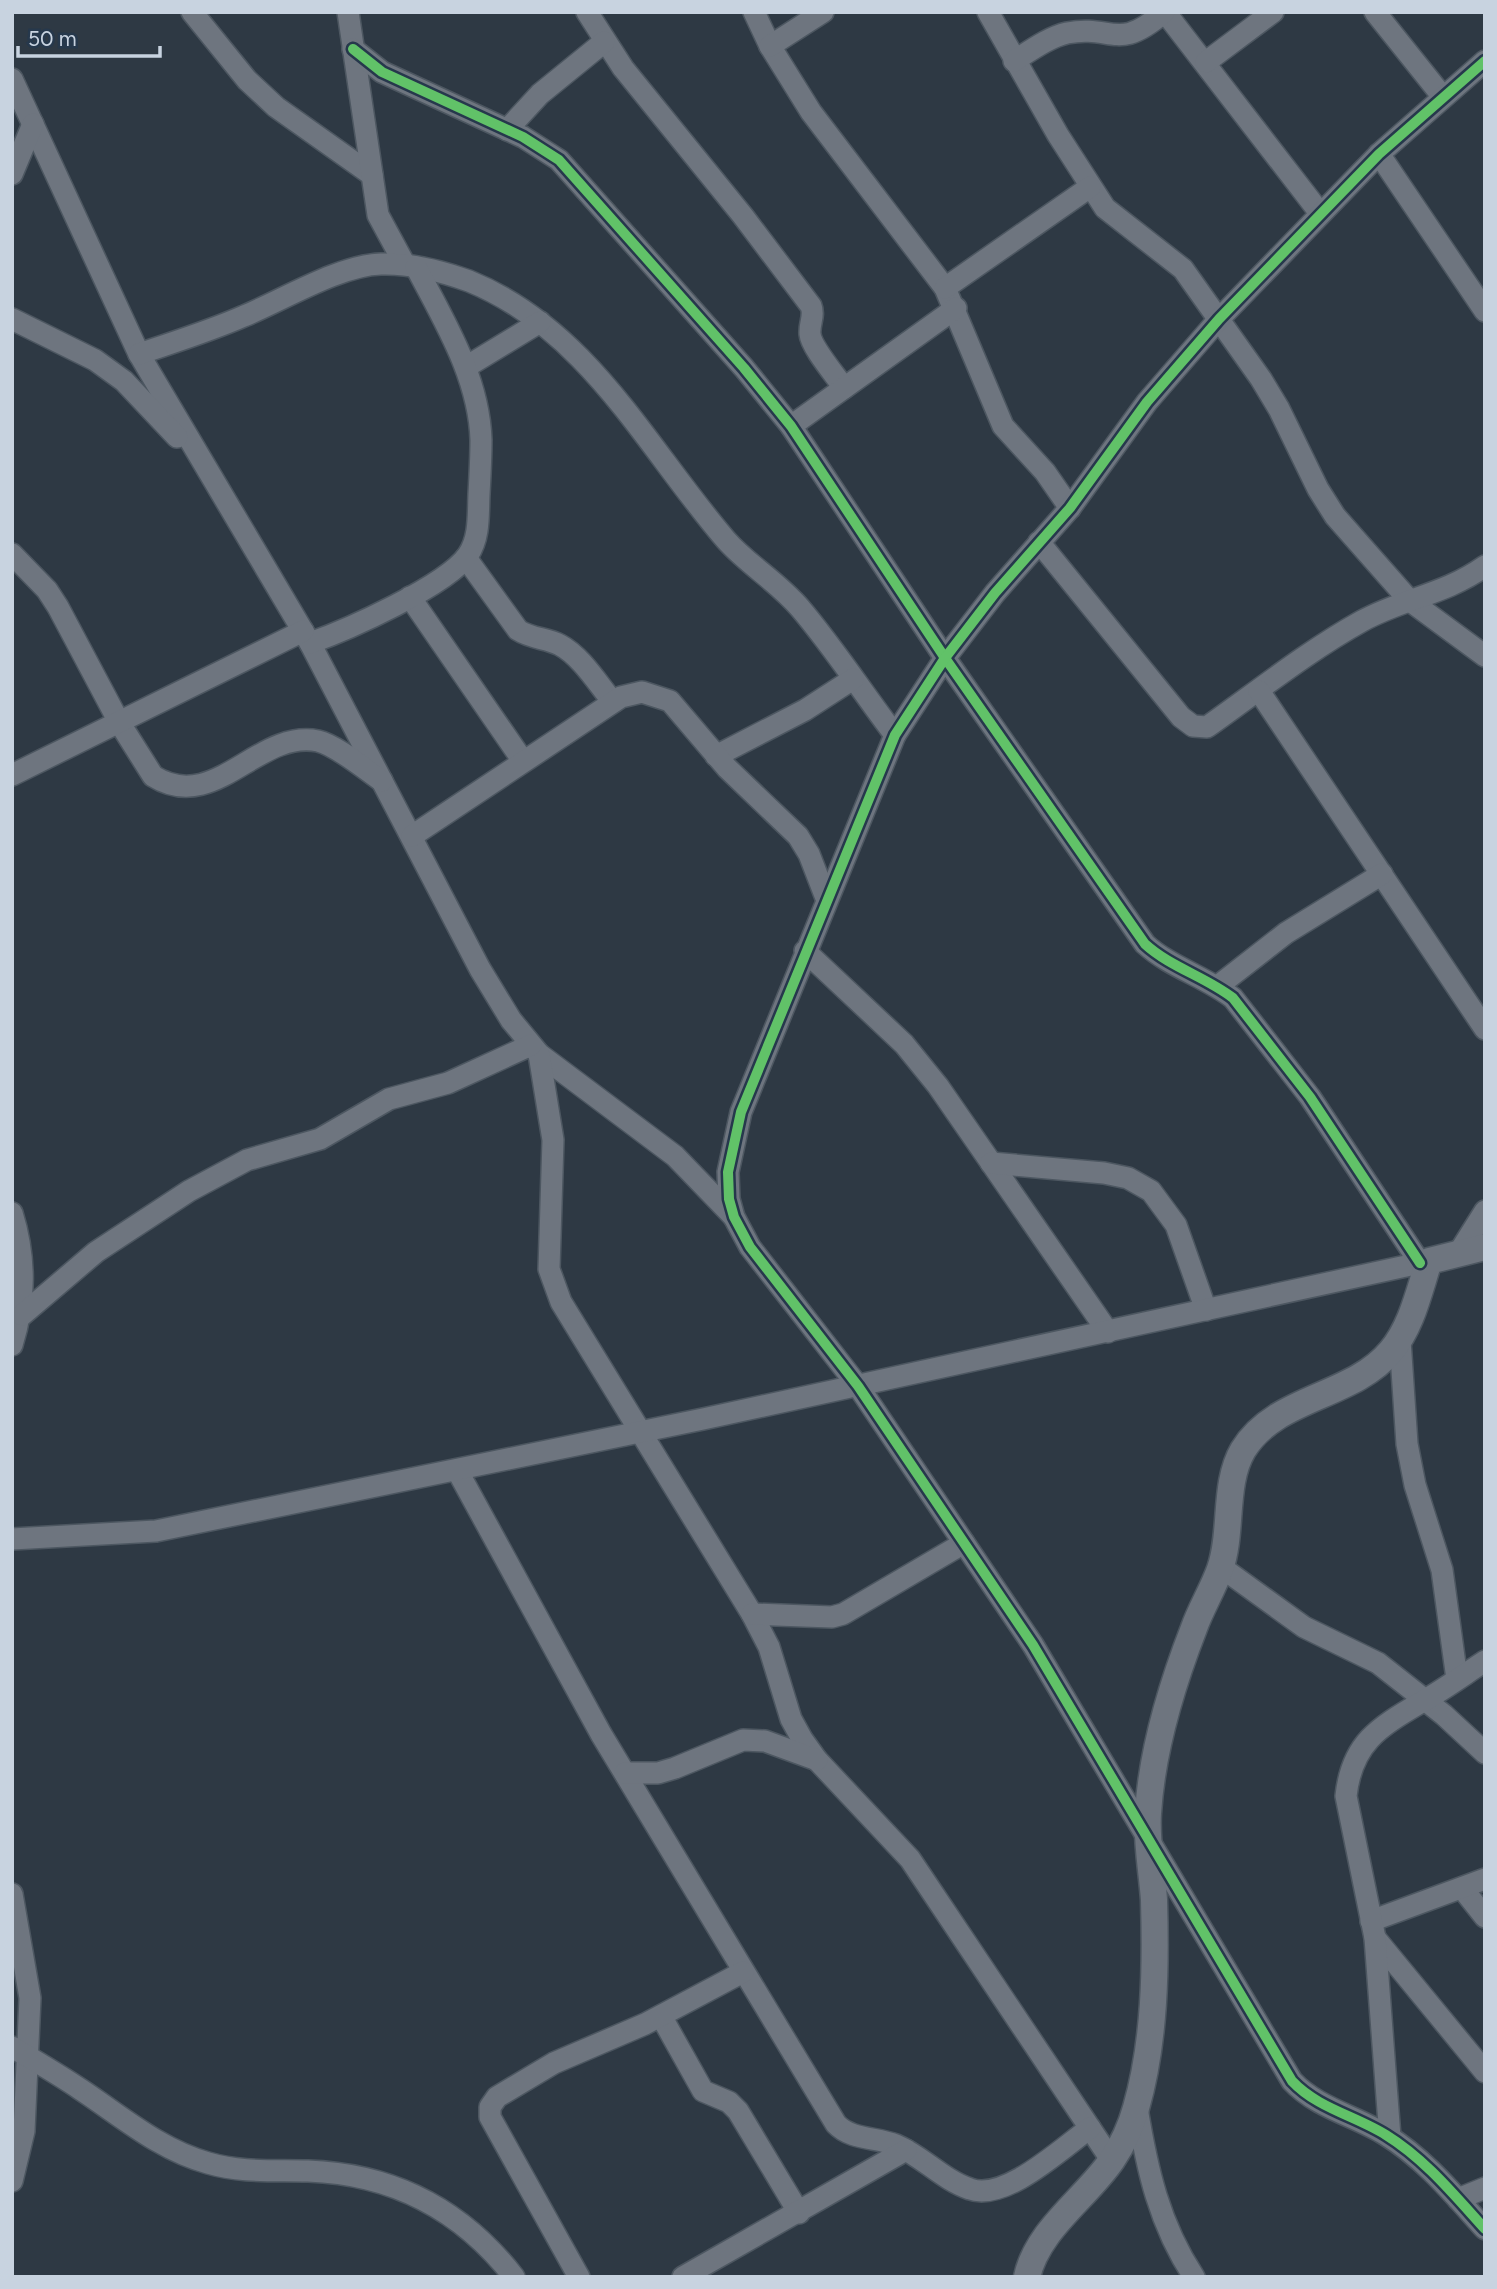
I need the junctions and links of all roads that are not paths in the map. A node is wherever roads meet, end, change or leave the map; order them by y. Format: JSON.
{"nodes":[{"id":1,"x":192,"y":12,"type":"edge"},
{"id":2,"x":348,"y":12,"type":"edge"},
{"id":3,"x":587,"y":12,"type":"edge"},
{"id":4,"x":754,"y":12,"type":"edge"},
{"id":5,"x":823,"y":12,"type":"edge"},
{"id":6,"x":988,"y":12,"type":"edge"},
{"id":7,"x":1164,"y":12,"type":"edge"},
{"id":8,"x":1273,"y":12,"type":"edge"},
{"id":9,"x":1375,"y":12,"type":"edge"},
{"id":10,"x":604,"y":42,"type":"junction"},
{"id":11,"x":770,"y":46,"type":"junction"},
{"id":12,"x":353,"y":49,"type":"junction"},
{"id":13,"x":1014,"y":61,"type":"junction"},
{"id":14,"x":1485,"y":61,"type":"edge"},
{"id":15,"x":1206,"y":62,"type":"junction"},
{"id":16,"x":12,"y":79,"type":"edge"},
{"id":17,"x":1443,"y":97,"type":"junction"},
{"id":18,"x":33,"y":124,"type":"junction"},
{"id":19,"x":507,"y":130,"type":"junction"},
{"id":20,"x":1379,"y":154,"type":"junction"},
{"id":21,"x":12,"y":174,"type":"edge"},
{"id":22,"x":372,"y":175,"type":"junction"},
{"id":23,"x":1090,"y":187,"type":"junction"},
{"id":24,"x":1320,"y":213,"type":"junction"},
{"id":25,"x":410,"y":265,"type":"junction"},
{"id":26,"x":946,"y":288,"type":"junction"},
{"id":27,"x":956,"y":308,"type":"junction"},
{"id":28,"x":1485,"y":311,"type":"edge"},
{"id":29,"x":12,"y":319,"type":"edge"},
{"id":30,"x":1219,"y":319,"type":"junction"},
{"id":31,"x":540,"y":322,"type":"junction"},
{"id":32,"x":139,"y":354,"type":"junction"},
{"id":33,"x":466,"y":368,"type":"junction"},
{"id":34,"x":844,"y":388,"type":"junction"},
{"id":35,"x":791,"y":426,"type":"junction"},
{"id":36,"x":201,"y":461,"type":"junction"},
{"id":37,"x":1070,"y":508,"type":"junction"},
{"id":38,"x":1039,"y":542,"type":"junction"},
{"id":39,"x":12,"y":554,"type":"edge"},
{"id":40,"x":466,"y":558,"type":"junction"},
{"id":41,"x":1485,"y":566,"type":"edge"},
{"id":42,"x":410,"y":597,"type":"junction"},
{"id":43,"x":1409,"y":600,"type":"junction"},
{"id":44,"x":307,"y":637,"type":"junction"},
{"id":45,"x":1485,"y":656,"type":"edge"},
{"id":46,"x":945,"y":658,"type":"junction"},
{"id":47,"x":853,"y":680,"type":"junction"},
{"id":48,"x":1259,"y":691,"type":"junction"},
{"id":49,"x":613,"y":702,"type":"junction"},
{"id":50,"x":120,"y":722,"type":"junction"},
{"id":51,"x":895,"y":735,"type":"junction"},
{"id":52,"x":716,"y":756,"type":"junction"},
{"id":53,"x":523,"y":761,"type":"junction"},
{"id":54,"x":12,"y":775,"type":"edge"},
{"id":55,"x":384,"y":782,"type":"junction"},
{"id":56,"x":412,"y":836,"type":"junction"},
{"id":57,"x":1381,"y":874,"type":"junction"},
{"id":58,"x":826,"y":898,"type":"junction"},
{"id":59,"x":805,"y":951,"type":"junction"},
{"id":60,"x":1218,"y":986,"type":"junction"},
{"id":61,"x":1485,"y":1030,"type":"edge"},
{"id":62,"x":535,"y":1049,"type":"junction"},
{"id":63,"x":991,"y":1163,"type":"junction"},
{"id":64,"x":1485,"y":1211,"type":"edge"},
{"id":65,"x":12,"y":1213,"type":"edge"},
{"id":66,"x":734,"y":1217,"type":"junction"},
{"id":67,"x":1485,"y":1247,"type":"edge"},
{"id":68,"x":1458,"y":1254,"type":"junction"},
{"id":69,"x":1425,"y":1262,"type":"junction"},
{"id":70,"x":1206,"y":1310,"type":"junction"},
{"id":71,"x":22,"y":1314,"type":"junction"},
{"id":72,"x":1108,"y":1332,"type":"junction"},
{"id":73,"x":1400,"y":1340,"type":"junction"},
{"id":74,"x":12,"y":1345,"type":"edge"},
{"id":75,"x":858,"y":1386,"type":"junction"},
{"id":76,"x":641,"y":1431,"type":"junction"},
{"id":77,"x":457,"y":1470,"type":"junction"},
{"id":78,"x":12,"y":1539,"type":"edge"},
{"id":79,"x":964,"y":1543,"type":"junction"},
{"id":80,"x":1221,"y":1567,"type":"junction"},
{"id":81,"x":752,"y":1614,"type":"junction"},
{"id":82,"x":1485,"y":1661,"type":"edge"},
{"id":83,"x":1457,"y":1679,"type":"junction"},
{"id":84,"x":1425,"y":1700,"type":"junction"},
{"id":85,"x":1485,"y":1753,"type":"edge"},
{"id":86,"x":817,"y":1760,"type":"junction"},
{"id":87,"x":625,"y":1773,"type":"junction"},
{"id":88,"x":1147,"y":1842,"type":"junction"},
{"id":89,"x":1485,"y":1879,"type":"edge"},
{"id":90,"x":1462,"y":1888,"type":"junction"},
{"id":91,"x":12,"y":1894,"type":"edge"},
{"id":92,"x":1485,"y":1917,"type":"edge"},
{"id":93,"x":1373,"y":1930,"type":"junction"},
{"id":94,"x":744,"y":1972,"type":"junction"},
{"id":95,"x":661,"y":2016,"type":"junction"},
{"id":96,"x":20,"y":2052,"type":"edge"},
{"id":97,"x":1485,"y":2072,"type":"edge"},
{"id":98,"x":1136,"y":2107,"type":"junction"},
{"id":99,"x":1090,"y":2128,"type":"junction"},
{"id":100,"x":1390,"y":2137,"type":"junction"},
{"id":101,"x":906,"y":2150,"type":"junction"},
{"id":102,"x":1112,"y":2161,"type":"junction"},
{"id":103,"x":12,"y":2181,"type":"edge"},
{"id":104,"x":1485,"y":2188,"type":"edge"},
{"id":105,"x":1458,"y":2199,"type":"junction"},
{"id":106,"x":799,"y":2213,"type":"junction"},
{"id":107,"x":1485,"y":2230,"type":"edge"},
{"id":108,"x":513,"y":2277,"type":"edge"},
{"id":109,"x":579,"y":2277,"type":"edge"},
{"id":110,"x":683,"y":2277,"type":"edge"},
{"id":111,"x":1027,"y":2277,"type":"edge"},
{"id":112,"x":1194,"y":2277,"type":"edge"}],
"edges":[{"from":1,"to":22,"type":"street"},
{"from":2,"to":12,"type":"street"},
{"from":3,"to":10,"type":"street"},
{"from":4,"to":11,"type":"street"},
{"from":5,"to":11,"type":"street"},
{"from":6,"to":13,"type":"street"},
{"from":7,"to":13,"type":"street"},
{"from":7,"to":15,"type":"street"},
{"from":8,"to":15,"type":"street"},
{"from":9,"to":17,"type":"street"},
{"from":10,"to":19,"type":"street"},
{"from":10,"to":34,"type":"street"},
{"from":11,"to":26,"type":"street"},
{"from":12,"to":19,"type":"street"},
{"from":12,"to":22,"type":"street"},
{"from":13,"to":23,"type":"street"},
{"from":14,"to":17,"type":"street"},
{"from":15,"to":24,"type":"street"},
{"from":16,"to":18,"type":"street"},
{"from":17,"to":20,"type":"street"},
{"from":18,"to":21,"type":"street"},
{"from":18,"to":32,"type":"street"},
{"from":19,"to":35,"type":"street"},
{"from":20,"to":24,"type":"street"},
{"from":20,"to":28,"type":"street"},
{"from":22,"to":25,"type":"street"},
{"from":23,"to":26,"type":"street"},
{"from":23,"to":30,"type":"street"},
{"from":24,"to":30,"type":"street"},
{"from":25,"to":31,"type":"street"},
{"from":25,"to":32,"type":"street"},
{"from":25,"to":33,"type":"street"},
{"from":26,"to":27,"type":"street"},
{"from":27,"to":34,"type":"street"},
{"from":27,"to":37,"type":"street"},
{"from":29,"to":36,"type":"street"},
{"from":30,"to":37,"type":"street"},
{"from":30,"to":43,"type":"street"},
{"from":31,"to":33,"type":"street"},
{"from":31,"to":47,"type":"street"},
{"from":32,"to":36,"type":"street"},
{"from":33,"to":40,"type":"street"},
{"from":34,"to":35,"type":"street"},
{"from":35,"to":46,"type":"street"},
{"from":36,"to":44,"type":"street"},
{"from":37,"to":38,"type":"street"},
{"from":38,"to":46,"type":"street"},
{"from":38,"to":48,"type":"street"},
{"from":39,"to":50,"type":"street"},
{"from":40,"to":42,"type":"street"},
{"from":40,"to":49,"type":"street"},
{"from":41,"to":43,"type":"street"},
{"from":42,"to":44,"type":"street"},
{"from":42,"to":53,"type":"street"},
{"from":43,"to":45,"type":"street"},
{"from":43,"to":48,"type":"street"},
{"from":44,"to":50,"type":"street"},
{"from":44,"to":55,"type":"street"},
{"from":46,"to":51,"type":"street"},
{"from":46,"to":60,"type":"street"},
{"from":47,"to":51,"type":"street"},
{"from":47,"to":52,"type":"street"},
{"from":48,"to":57,"type":"street"},
{"from":49,"to":52,"type":"street"},
{"from":49,"to":53,"type":"street"},
{"from":50,"to":54,"type":"street"},
{"from":50,"to":55,"type":"street"},
{"from":51,"to":58,"type":"street"},
{"from":52,"to":58,"type":"street"},
{"from":53,"to":56,"type":"street"},
{"from":55,"to":56,"type":"street"},
{"from":56,"to":62,"type":"street"},
{"from":57,"to":60,"type":"street"},
{"from":57,"to":61,"type":"street"},
{"from":58,"to":59,"type":"street"},
{"from":59,"to":63,"type":"street"},
{"from":59,"to":66,"type":"street"},
{"from":60,"to":69,"type":"street"},
{"from":62,"to":66,"type":"street"},
{"from":62,"to":71,"type":"street"},
{"from":62,"to":76,"type":"street"},
{"from":63,"to":70,"type":"street"},
{"from":63,"to":72,"type":"street"},
{"from":64,"to":68,"type":"street"},
{"from":65,"to":71,"type":"street"},
{"from":66,"to":75,"type":"street"},
{"from":67,"to":68,"type":"street"},
{"from":68,"to":69,"type":"street"},
{"from":69,"to":70,"type":"street"},
{"from":69,"to":73,"type":"street"},
{"from":70,"to":72,"type":"street"},
{"from":71,"to":74,"type":"street"},
{"from":72,"to":75,"type":"street"},
{"from":73,"to":80,"type":"street"},
{"from":73,"to":83,"type":"street"},
{"from":75,"to":76,"type":"street"},
{"from":75,"to":79,"type":"street"},
{"from":76,"to":77,"type":"street"},
{"from":76,"to":81,"type":"street"},
{"from":77,"to":78,"type":"street"},
{"from":77,"to":87,"type":"street"},
{"from":79,"to":81,"type":"street"},
{"from":79,"to":88,"type":"street"},
{"from":80,"to":84,"type":"street"},
{"from":80,"to":88,"type":"street"},
{"from":81,"to":86,"type":"street"},
{"from":82,"to":83,"type":"street"},
{"from":83,"to":84,"type":"street"},
{"from":84,"to":85,"type":"street"},
{"from":84,"to":93,"type":"street"},
{"from":86,"to":87,"type":"street"},
{"from":86,"to":99,"type":"street"},
{"from":87,"to":94,"type":"street"},
{"from":88,"to":98,"type":"street"},
{"from":88,"to":100,"type":"street"},
{"from":89,"to":90,"type":"street"},
{"from":90,"to":92,"type":"street"},
{"from":90,"to":93,"type":"street"},
{"from":91,"to":96,"type":"street"},
{"from":93,"to":97,"type":"street"},
{"from":93,"to":100,"type":"street"},
{"from":94,"to":95,"type":"street"},
{"from":94,"to":101,"type":"street"},
{"from":95,"to":106,"type":"street"},
{"from":95,"to":109,"type":"street"},
{"from":96,"to":103,"type":"street"},
{"from":96,"to":108,"type":"street"},
{"from":98,"to":102,"type":"street"},
{"from":98,"to":112,"type":"street"},
{"from":99,"to":101,"type":"street"},
{"from":99,"to":102,"type":"street"},
{"from":100,"to":105,"type":"street"},
{"from":101,"to":106,"type":"street"},
{"from":102,"to":111,"type":"street"},
{"from":104,"to":105,"type":"street"},
{"from":105,"to":107,"type":"street"},
{"from":106,"to":110,"type":"street"}]}
